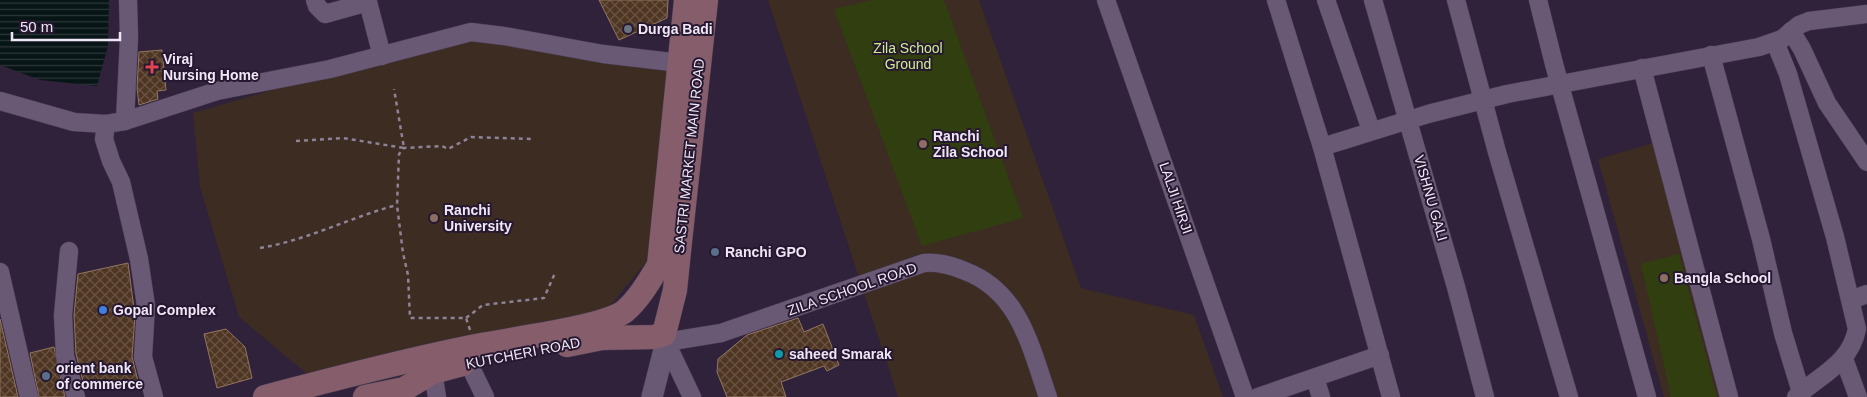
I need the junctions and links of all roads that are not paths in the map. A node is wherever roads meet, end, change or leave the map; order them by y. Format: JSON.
{"nodes":[{"id":1,"x":128,"y":0,"type":"edge"},
{"id":2,"x":315,"y":0,"type":"edge"},
{"id":3,"x":686,"y":0,"type":"edge"},
{"id":4,"x":706,"y":0,"type":"edge"},
{"id":5,"x":1106,"y":0,"type":"edge"},
{"id":6,"x":1276,"y":0,"type":"edge"},
{"id":7,"x":1326,"y":0,"type":"edge"},
{"id":8,"x":1373,"y":0,"type":"edge"},
{"id":9,"x":1456,"y":0,"type":"edge"},
{"id":10,"x":1538,"y":0,"type":"edge"},
{"id":11,"x":1867,"y":14,"type":"edge"},
{"id":12,"x":1791,"y":30,"type":"junction"},
{"id":13,"x":1775,"y":42,"type":"junction"},
{"id":14,"x":1711,"y":55,"type":"junction"},
{"id":15,"x":382,"y":56,"type":"junction"},
{"id":16,"x":680,"y":63,"type":"junction"},
{"id":17,"x":1642,"y":68,"type":"junction"},
{"id":18,"x":1560,"y":84,"type":"junction"},
{"id":19,"x":1484,"y":99,"type":"junction"},
{"id":20,"x":0,"y":101,"type":"edge"},
{"id":21,"x":1409,"y":119,"type":"junction"},
{"id":22,"x":125,"y":121,"type":"junction"},
{"id":23,"x":106,"y":124,"type":"junction"},
{"id":24,"x":1371,"y":130,"type":"junction"},
{"id":25,"x":1322,"y":147,"type":"junction"},
{"id":26,"x":1867,"y":162,"type":"edge"},
{"id":27,"x":69,"y":251,"type":"dead end"},
{"id":28,"x":0,"y":272,"type":"edge"},
{"id":29,"x":1859,"y":297,"type":"edge"},
{"id":30,"x":664,"y":338,"type":"junction"},
{"id":31,"x":470,"y":354,"type":"junction"},
{"id":32,"x":1380,"y":355,"type":"junction"},
{"id":33,"x":1844,"y":359,"type":"junction"},
{"id":34,"x":433,"y":372,"type":"junction"},
{"id":35,"x":1315,"y":378,"type":"junction"},
{"id":36,"x":401,"y":393,"type":"edge"},
{"id":37,"x":1798,"y":395,"type":"edge"},
{"id":38,"x":30,"y":397,"type":"edge"},
{"id":39,"x":76,"y":397,"type":"edge"},
{"id":40,"x":154,"y":397,"type":"edge"},
{"id":41,"x":265,"y":397,"type":"edge"},
{"id":42,"x":365,"y":397,"type":"edge"},
{"id":43,"x":438,"y":397,"type":"edge"},
{"id":44,"x":485,"y":397,"type":"edge"},
{"id":45,"x":652,"y":397,"type":"edge"},
{"id":46,"x":692,"y":397,"type":"edge"},
{"id":47,"x":1048,"y":397,"type":"edge"},
{"id":48,"x":1245,"y":397,"type":"edge"},
{"id":49,"x":1258,"y":397,"type":"edge"},
{"id":50,"x":1321,"y":397,"type":"edge"},
{"id":51,"x":1391,"y":397,"type":"edge"},
{"id":52,"x":1485,"y":397,"type":"edge"},
{"id":53,"x":1569,"y":397,"type":"edge"},
{"id":54,"x":1647,"y":397,"type":"edge"},
{"id":55,"x":1729,"y":397,"type":"edge"},
{"id":56,"x":1858,"y":397,"type":"edge"}],
"edges":[{"from":1,"to":22,"type":"street"},
{"from":2,"to":15,"type":"street"},
{"from":3,"to":16,"type":"main road"},
{"from":4,"to":30,"type":"main road","name":"SASTRI MARKET MAIN ROAD"},
{"from":5,"to":48,"type":"street","name":"LALJI HIRJI"},
{"from":6,"to":25,"type":"street"},
{"from":7,"to":24,"type":"street"},
{"from":8,"to":21,"type":"street","name":"VISHNU GALI"},
{"from":9,"to":19,"type":"street"},
{"from":10,"to":18,"type":"street"},
{"from":11,"to":12,"type":"street"},
{"from":12,"to":13,"type":"street"},
{"from":12,"to":26,"type":"street"},
{"from":13,"to":14,"type":"street"},
{"from":13,"to":29,"type":"street"},
{"from":14,"to":17,"type":"street"},
{"from":14,"to":37,"type":"street"},
{"from":15,"to":16,"type":"street"},
{"from":15,"to":22,"type":"street"},
{"from":16,"to":31,"type":"main road"},
{"from":17,"to":18,"type":"street"},
{"from":17,"to":55,"type":"street"},
{"from":18,"to":19,"type":"street"},
{"from":18,"to":54,"type":"street"},
{"from":19,"to":21,"type":"street"},
{"from":19,"to":53,"type":"street"},
{"from":20,"to":23,"type":"street"},
{"from":21,"to":24,"type":"street"},
{"from":21,"to":52,"type":"street","name":"VISHNU GALI"},
{"from":22,"to":23,"type":"street"},
{"from":23,"to":40,"type":"street"},
{"from":24,"to":25,"type":"street"},
{"from":25,"to":32,"type":"street"},
{"from":27,"to":39,"type":"street"},
{"from":28,"to":38,"type":"street"},
{"from":29,"to":33,"type":"street"},
{"from":30,"to":31,"type":"main road","name":"KUTCHERI ROAD"},
{"from":30,"to":45,"type":"street"},
{"from":30,"to":46,"type":"street"},
{"from":30,"to":47,"type":"street","name":"ZILA SCHOOL ROAD"},
{"from":31,"to":34,"type":"main road","name":"KUTCHERI ROAD"},
{"from":31,"to":41,"type":"main road"},
{"from":31,"to":44,"type":"street"},
{"from":32,"to":35,"type":"street"},
{"from":32,"to":51,"type":"street"},
{"from":33,"to":37,"type":"street"},
{"from":33,"to":56,"type":"street"},
{"from":34,"to":36,"type":"main road","name":"KUTCHERI ROAD"},
{"from":34,"to":43,"type":"street"},
{"from":35,"to":49,"type":"street"},
{"from":35,"to":50,"type":"street"},
{"from":36,"to":42,"type":"main road","name":"KUTCHERI ROAD"}]}
